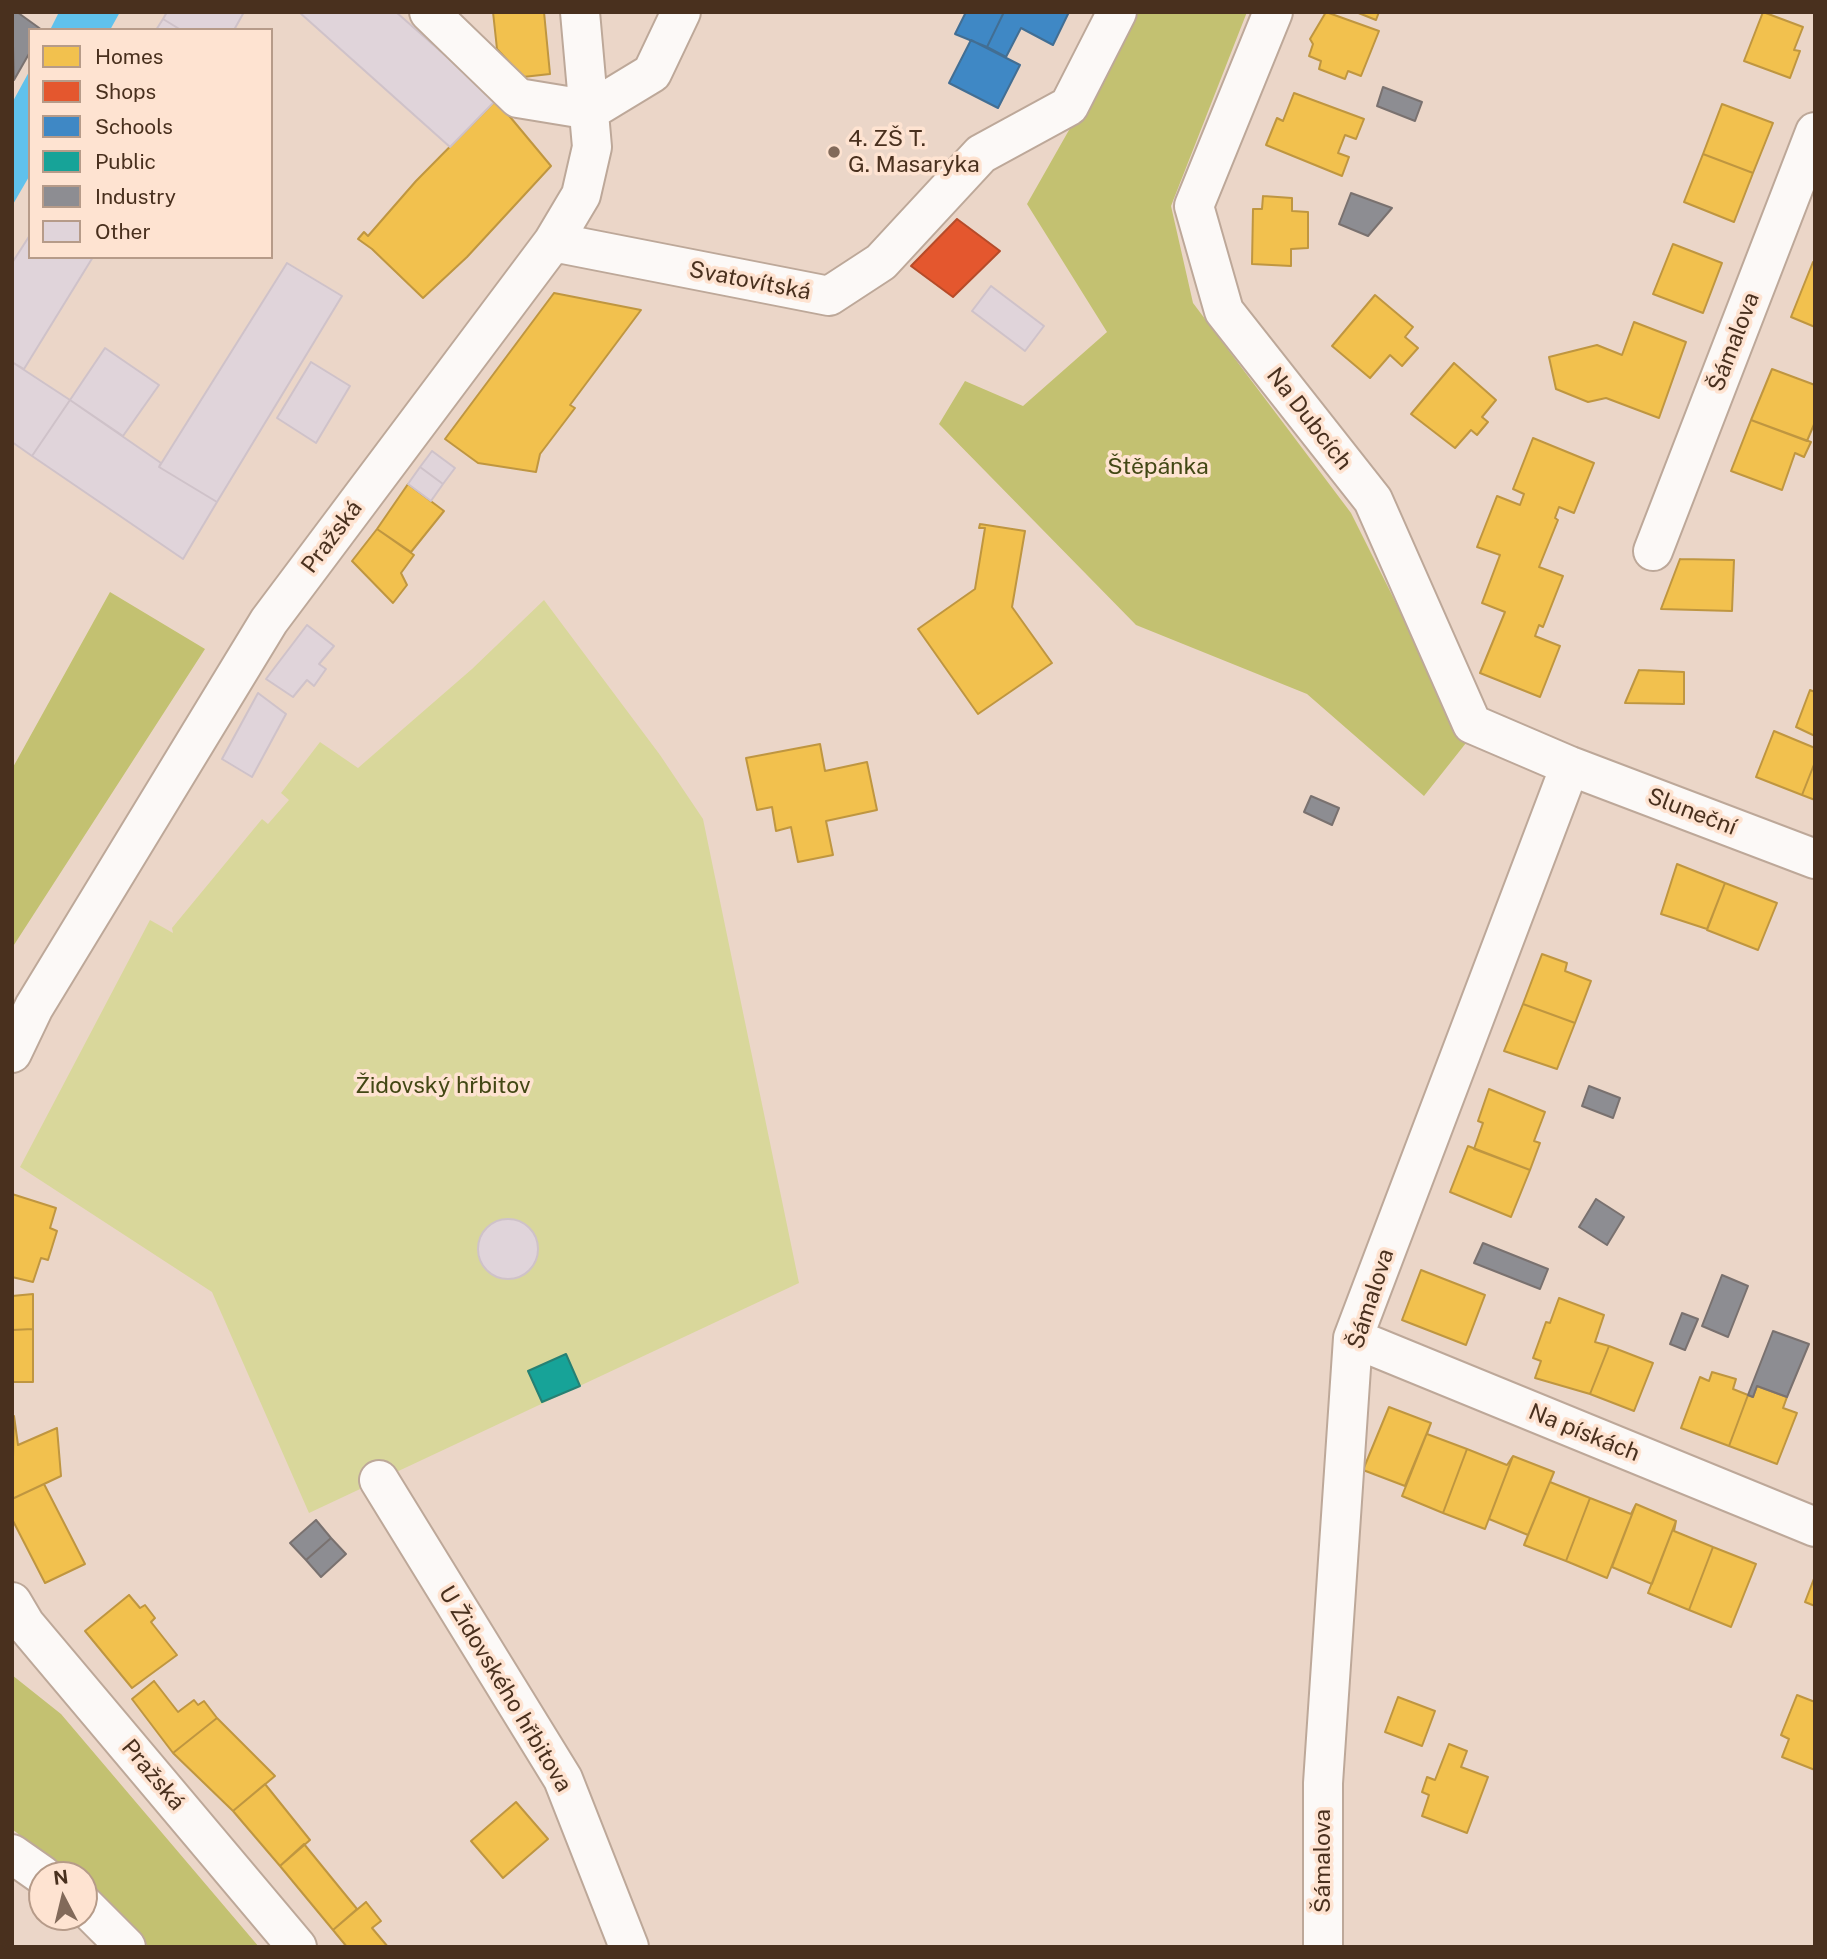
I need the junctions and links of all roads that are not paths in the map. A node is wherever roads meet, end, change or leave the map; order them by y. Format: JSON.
{"nodes":[{"id":1,"x":429,"y":12,"type":"edge"},
{"id":2,"x":580,"y":12,"type":"edge"},
{"id":3,"x":681,"y":12,"type":"edge"},
{"id":4,"x":1117,"y":12,"type":"edge"},
{"id":5,"x":1273,"y":12,"type":"edge"},
{"id":6,"x":591,"y":110,"type":"junction"},
{"id":7,"x":1815,"y":132,"type":"edge"},
{"id":8,"x":1804,"y":192,"type":"edge"},
{"id":9,"x":552,"y":242,"type":"junction"},
{"id":10,"x":1653,"y":551,"type":"dead end"},
{"id":11,"x":1570,"y":766,"type":"junction"},
{"id":12,"x":1815,"y":859,"type":"edge"},
{"id":13,"x":12,"y":1053,"type":"edge"},
{"id":14,"x":1353,"y":1338,"type":"junction"},
{"id":15,"x":379,"y":1480,"type":"dead end"},
{"id":16,"x":1815,"y":1527,"type":"edge"},
{"id":17,"x":12,"y":1602,"type":"edge"},
{"id":18,"x":12,"y":1854,"type":"edge"},
{"id":19,"x":28,"y":1865,"type":"edge"},
{"id":20,"x":98,"y":1919,"type":"edge"},
{"id":21,"x":126,"y":1947,"type":"edge"},
{"id":22,"x":297,"y":1947,"type":"edge"},
{"id":23,"x":629,"y":1947,"type":"edge"},
{"id":24,"x":1323,"y":1947,"type":"edge"}],
"edges":[{"from":1,"to":6,"type":"street"},
{"from":2,"to":6,"type":"street","name":"Pražská"},
{"from":3,"to":6,"type":"street"},
{"from":4,"to":9,"type":"street","name":"Svatovítská"},
{"from":5,"to":11,"type":"street","name":"Na Dubcích"},
{"from":6,"to":9,"type":"street","name":"Pražská"},
{"from":7,"to":8,"type":"street","name":"Šámalova"},
{"from":8,"to":10,"type":"street","name":"Šámalova"},
{"from":9,"to":13,"type":"street","name":"Pražská"},
{"from":11,"to":12,"type":"street","name":"Sluneční"},
{"from":11,"to":14,"type":"street","name":"Šámalova"},
{"from":14,"to":16,"type":"street","name":"Na pískách"},
{"from":14,"to":24,"type":"street","name":"Šámalova"},
{"from":15,"to":23,"type":"street","name":"U Židovského hřbitova"},
{"from":17,"to":22,"type":"street","name":"Pražská"},
{"from":18,"to":19,"type":"street"},
{"from":20,"to":21,"type":"street"}]}
